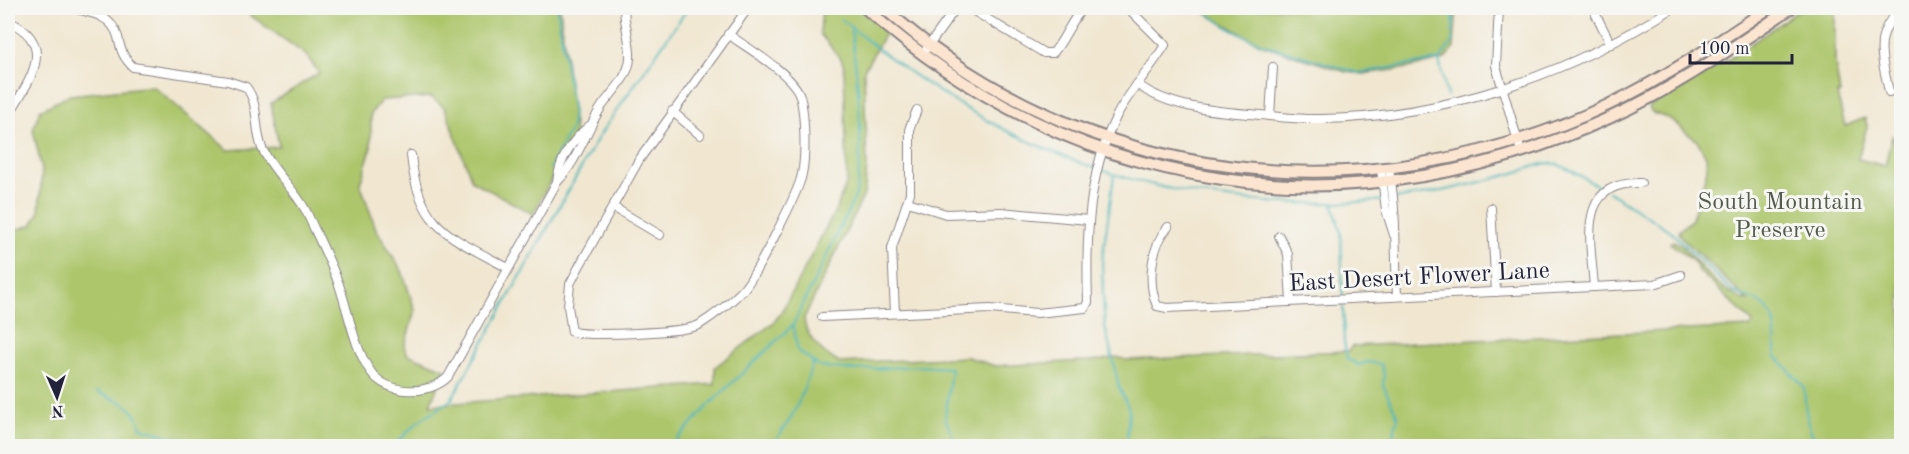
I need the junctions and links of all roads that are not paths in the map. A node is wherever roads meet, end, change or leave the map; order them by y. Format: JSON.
{"nodes":[{"id":1,"x":71,"y":8,"type":"edge"},
{"id":2,"x":624,"y":8,"type":"edge"},
{"id":3,"x":748,"y":8,"type":"edge"},
{"id":4,"x":865,"y":8,"type":"edge"},
{"id":5,"x":884,"y":8,"type":"edge"},
{"id":6,"x":956,"y":8,"type":"edge"},
{"id":7,"x":969,"y":8,"type":"edge"},
{"id":8,"x":1083,"y":8,"type":"edge"},
{"id":9,"x":1128,"y":8,"type":"edge"},
{"id":10,"x":1499,"y":8,"type":"edge"},
{"id":11,"x":1673,"y":8,"type":"edge"},
{"id":12,"x":1769,"y":8,"type":"edge"},
{"id":13,"x":1791,"y":8,"type":"edge"},
{"id":14,"x":1901,"y":8,"type":"edge"},
{"id":15,"x":1596,"y":15,"type":"dead end"},
{"id":16,"x":1775,"y":18,"type":"junction"},
{"id":17,"x":8,"y":21,"type":"edge"},
{"id":18,"x":728,"y":34,"type":"junction"},
{"id":19,"x":1611,"y":44,"type":"junction"},
{"id":20,"x":929,"y":45,"type":"junction"},
{"id":21,"x":922,"y":56,"type":"junction"},
{"id":22,"x":1273,"y":67,"type":"dead end"},
{"id":23,"x":1137,"y":84,"type":"junction"},
{"id":24,"x":1501,"y":88,"type":"junction"},
{"id":25,"x":1889,"y":92,"type":"dead end"},
{"id":26,"x":916,"y":110,"type":"dead end"},
{"id":27,"x":672,"y":111,"type":"junction"},
{"id":28,"x":8,"y":116,"type":"edge"},
{"id":29,"x":1270,"y":116,"type":"junction"},
{"id":30,"x":700,"y":135,"type":"dead end"},
{"id":31,"x":1107,"y":138,"type":"junction"},
{"id":32,"x":1518,"y":140,"type":"junction"},
{"id":33,"x":1103,"y":150,"type":"junction"},
{"id":34,"x":1521,"y":152,"type":"junction"},
{"id":35,"x":411,"y":155,"type":"dead end"},
{"id":36,"x":1231,"y":167,"type":"junction"},
{"id":37,"x":1385,"y":169,"type":"junction"},
{"id":38,"x":1228,"y":179,"type":"junction"},
{"id":39,"x":1387,"y":181,"type":"junction"},
{"id":40,"x":1641,"y":183,"type":"dead end"},
{"id":41,"x":908,"y":202,"type":"junction"},
{"id":42,"x":614,"y":207,"type":"junction"},
{"id":43,"x":1491,"y":208,"type":"dead end"},
{"id":44,"x":1391,"y":212,"type":"junction"},
{"id":45,"x":1088,"y":220,"type":"junction"},
{"id":46,"x":1168,"y":227,"type":"dead end"},
{"id":47,"x":660,"y":235,"type":"dead end"},
{"id":48,"x":1279,"y":236,"type":"dead end"},
{"id":49,"x":508,"y":268,"type":"junction"},
{"id":50,"x":1681,"y":275,"type":"dead end"},
{"id":51,"x":1594,"y":287,"type":"junction"},
{"id":52,"x":1496,"y":292,"type":"junction"},
{"id":53,"x":1397,"y":296,"type":"junction"},
{"id":54,"x":1291,"y":301,"type":"junction"},
{"id":55,"x":895,"y":313,"type":"junction"},
{"id":56,"x":822,"y":317,"type":"dead end"}],
"edges":[{"from":1,"to":49,"type":"street"},
{"from":2,"to":49,"type":"street"},
{"from":3,"to":18,"type":"street"},
{"from":4,"to":21,"type":"street"},
{"from":5,"to":20,"type":"street"},
{"from":6,"to":20,"type":"street"},
{"from":7,"to":8,"type":"street"},
{"from":9,"to":23,"type":"street"},
{"from":10,"to":24,"type":"street"},
{"from":11,"to":19,"type":"street"},
{"from":12,"to":16,"type":"street"},
{"from":12,"to":32,"type":"street"},
{"from":13,"to":16,"type":"street"},
{"from":14,"to":25,"type":"street"},
{"from":15,"to":19,"type":"street"},
{"from":16,"to":34,"type":"street"},
{"from":17,"to":28,"type":"street"},
{"from":18,"to":27,"type":"street"},
{"from":18,"to":42,"type":"street"},
{"from":19,"to":24,"type":"street"},
{"from":20,"to":21,"type":"street"},
{"from":20,"to":31,"type":"street"},
{"from":21,"to":33,"type":"street"},
{"from":22,"to":29,"type":"street"},
{"from":23,"to":29,"type":"street"},
{"from":23,"to":31,"type":"street"},
{"from":24,"to":29,"type":"street"},
{"from":24,"to":32,"type":"street"},
{"from":26,"to":41,"type":"street"},
{"from":27,"to":30,"type":"street"},
{"from":27,"to":42,"type":"street"},
{"from":31,"to":33,"type":"street"},
{"from":31,"to":36,"type":"street"},
{"from":32,"to":34,"type":"street"},
{"from":32,"to":37,"type":"street"},
{"from":33,"to":38,"type":"street"},
{"from":33,"to":45,"type":"street"},
{"from":34,"to":39,"type":"street"},
{"from":35,"to":49,"type":"street"},
{"from":36,"to":37,"type":"street"},
{"from":36,"to":38,"type":"street"},
{"from":37,"to":39,"type":"street"},
{"from":38,"to":39,"type":"street"},
{"from":39,"to":44,"type":"street"},
{"from":39,"to":44,"type":"street"},
{"from":40,"to":51,"type":"street"},
{"from":41,"to":45,"type":"street"},
{"from":41,"to":55,"type":"street"},
{"from":42,"to":47,"type":"street"},
{"from":43,"to":52,"type":"street"},
{"from":44,"to":53,"type":"street"},
{"from":45,"to":55,"type":"street"},
{"from":46,"to":54,"type":"street","name":"East Desert Flower Lane"},
{"from":48,"to":54,"type":"street"},
{"from":50,"to":51,"type":"street","name":"East Desert Flower Lane"},
{"from":51,"to":52,"type":"street","name":"East Desert Flower Lane"},
{"from":52,"to":53,"type":"street","name":"East Desert Flower Lane"},
{"from":53,"to":54,"type":"street","name":"East Desert Flower Lane"},
{"from":55,"to":56,"type":"street"}]}
